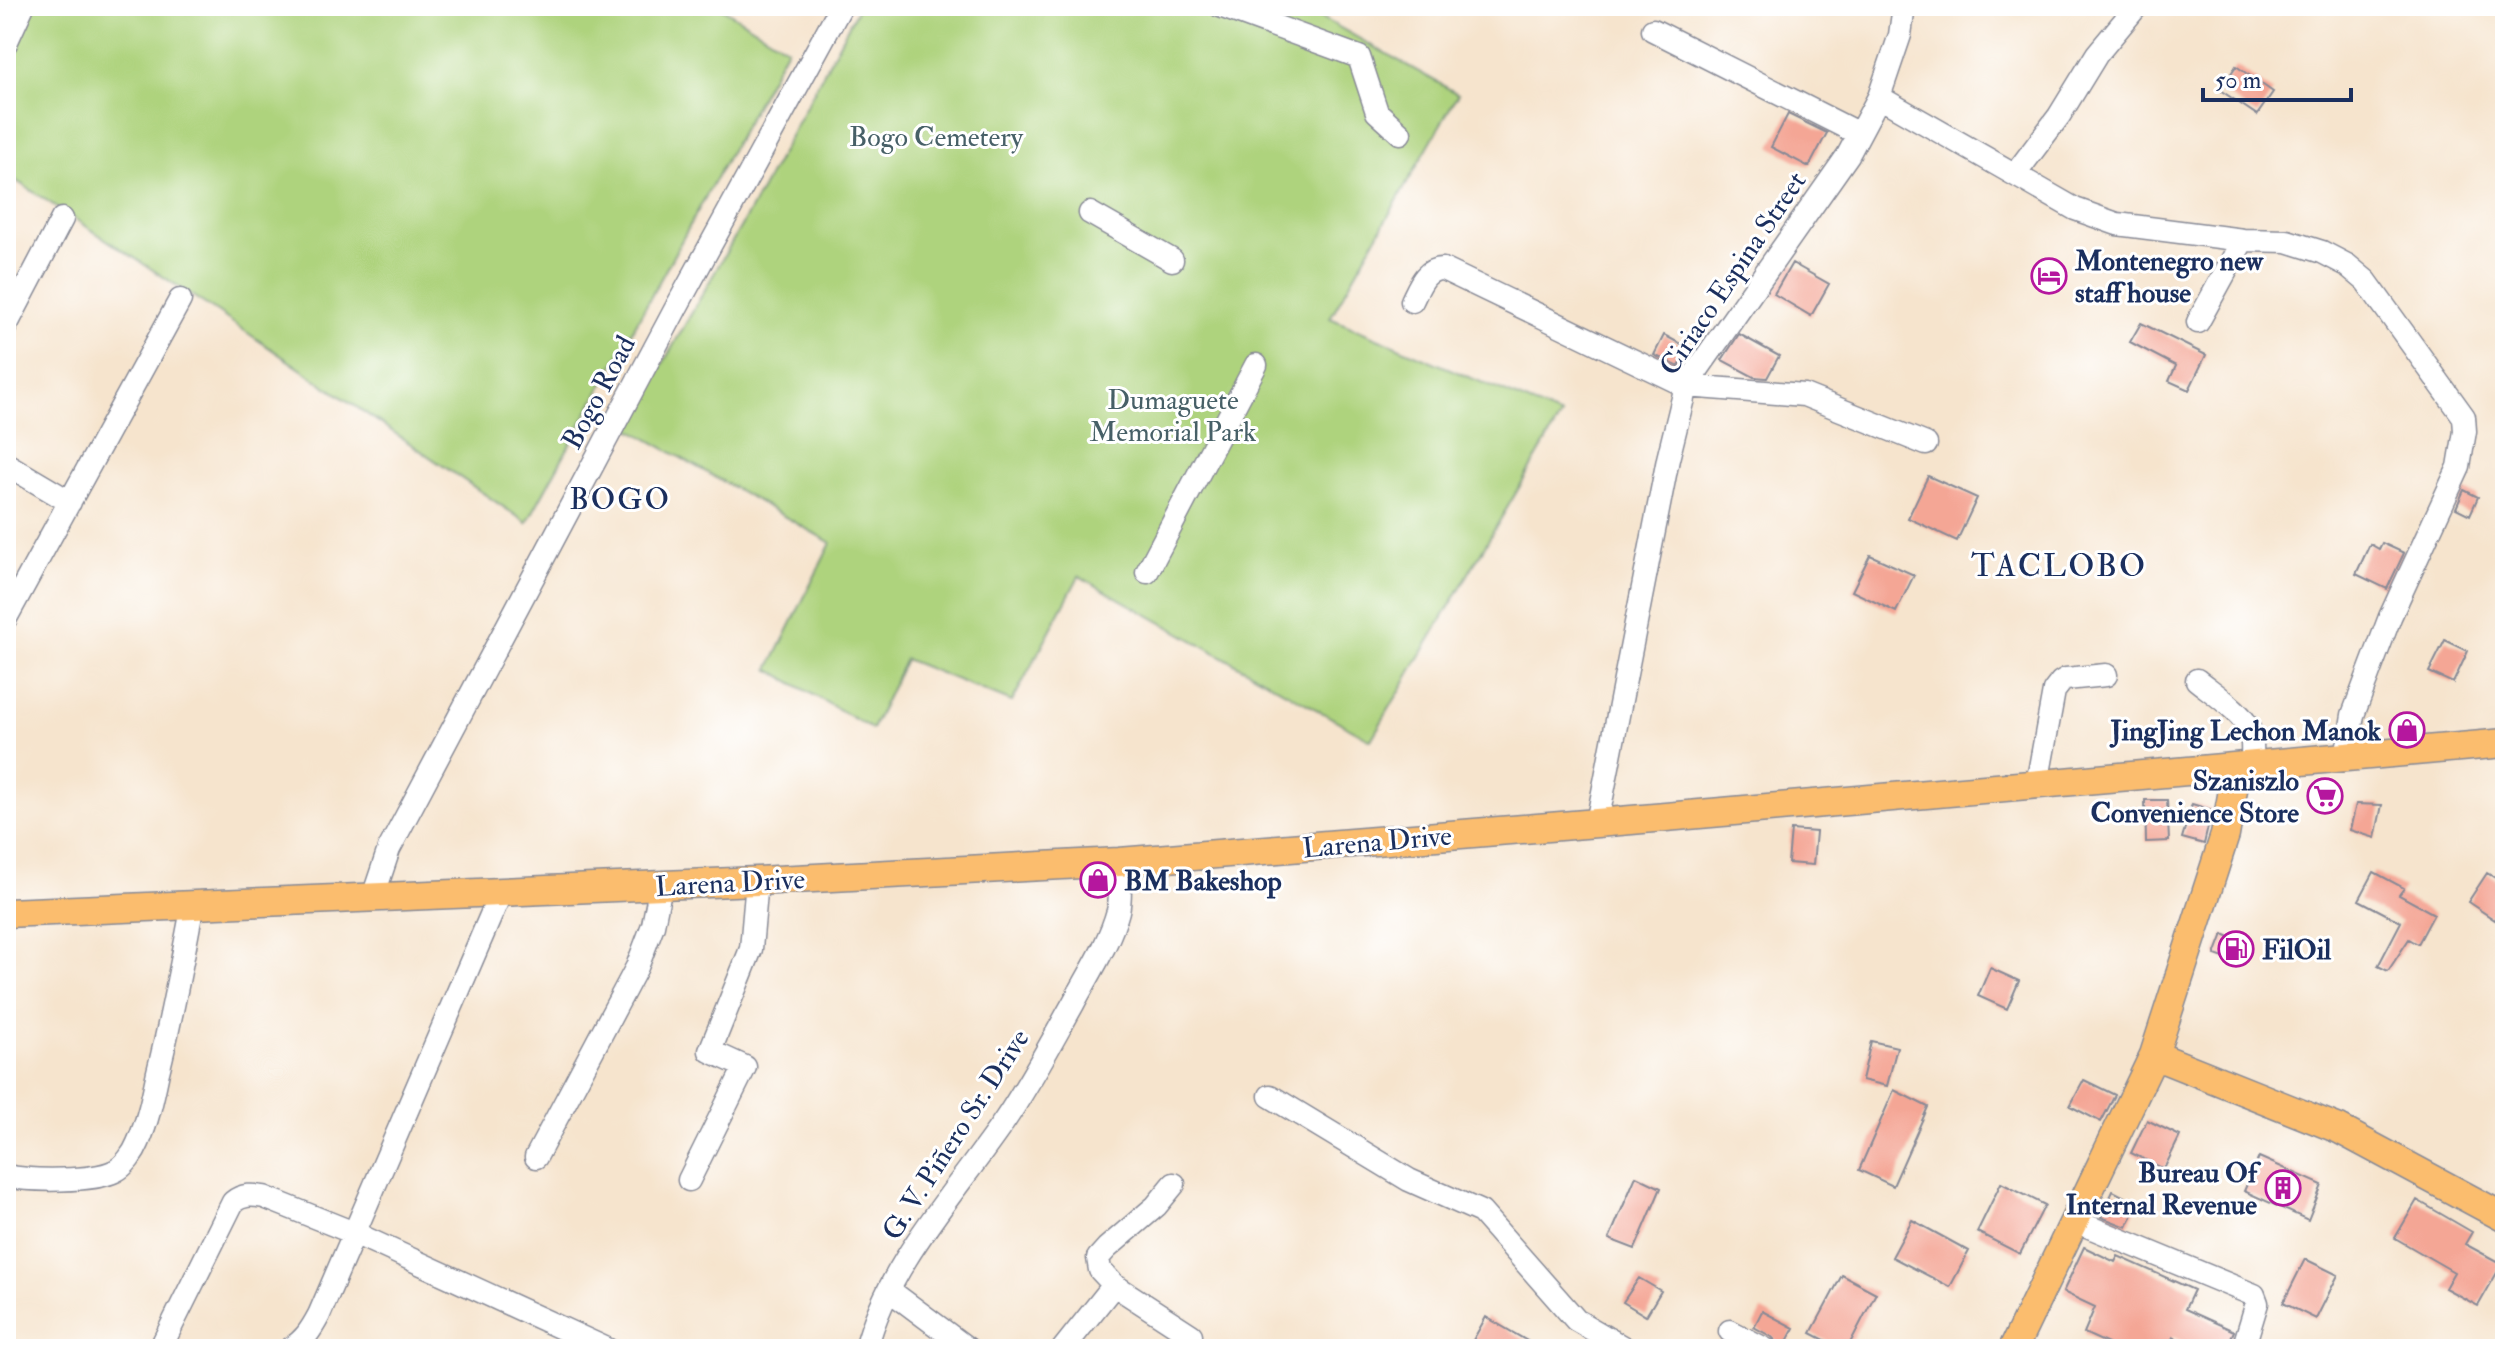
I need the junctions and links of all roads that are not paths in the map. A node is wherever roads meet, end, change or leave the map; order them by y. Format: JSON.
{"nodes":[{"id":1,"x":23,"y":6,"type":"edge"},
{"id":2,"x":841,"y":6,"type":"edge"},
{"id":3,"x":1220,"y":6,"type":"edge"},
{"id":4,"x":1904,"y":6,"type":"edge"},
{"id":5,"x":2137,"y":6,"type":"edge"},
{"id":6,"x":1653,"y":30,"type":"dead end"},
{"id":7,"x":6,"y":43,"type":"edge"},
{"id":8,"x":1879,"y":97,"type":"junction"},
{"id":9,"x":1400,"y":133,"type":"dead end"},
{"id":10,"x":1859,"y":134,"type":"junction"},
{"id":11,"x":2016,"y":173,"type":"junction"},
{"id":12,"x":1090,"y":213,"type":"dead end"},
{"id":13,"x":62,"y":219,"type":"dead end"},
{"id":14,"x":2243,"y":240,"type":"junction"},
{"id":15,"x":1172,"y":260,"type":"dead end"},
{"id":16,"x":180,"y":300,"type":"dead end"},
{"id":17,"x":1412,"y":301,"type":"dead end"},
{"id":18,"x":2198,"y":322,"type":"dead end"},
{"id":19,"x":6,"y":326,"type":"edge"},
{"id":20,"x":1256,"y":365,"type":"dead end"},
{"id":21,"x":1686,"y":386,"type":"junction"},
{"id":22,"x":1926,"y":444,"type":"dead end"},
{"id":23,"x":6,"y":464,"type":"edge"},
{"id":24,"x":70,"y":502,"type":"junction"},
{"id":25,"x":1147,"y":572,"type":"dead end"},
{"id":26,"x":6,"y":618,"type":"edge"},
{"id":27,"x":2106,"y":675,"type":"dead end"},
{"id":28,"x":2197,"y":680,"type":"dead end"},
{"id":29,"x":2505,"y":743,"type":"edge"},
{"id":30,"x":2346,"y":757,"type":"junction"},
{"id":31,"x":2245,"y":766,"type":"junction"},
{"id":32,"x":2037,"y":784,"type":"junction"},
{"id":33,"x":1597,"y":823,"type":"junction"},
{"id":34,"x":1119,"y":862,"type":"junction"},
{"id":35,"x":757,"y":881,"type":"junction"},
{"id":36,"x":661,"y":885,"type":"junction"},
{"id":37,"x":501,"y":892,"type":"junction"},
{"id":38,"x":373,"y":897,"type":"junction"},
{"id":39,"x":193,"y":904,"type":"junction"},
{"id":40,"x":8,"y":915,"type":"edge"},
{"id":41,"x":2154,"y":1055,"type":"junction"},
{"id":42,"x":1270,"y":1096,"type":"dead end"},
{"id":43,"x":536,"y":1157,"type":"dead end"},
{"id":44,"x":6,"y":1176,"type":"edge"},
{"id":45,"x":689,"y":1180,"type":"dead end"},
{"id":46,"x":1174,"y":1184,"type":"dead end"},
{"id":47,"x":2505,"y":1218,"type":"edge"},
{"id":48,"x":2075,"y":1221,"type":"junction"},
{"id":49,"x":354,"y":1233,"type":"junction"},
{"id":50,"x":1114,"y":1285,"type":"junction"},
{"id":51,"x":889,"y":1290,"type":"junction"},
{"id":52,"x":1730,"y":1331,"type":"dead end"},
{"id":53,"x":1191,"y":1335,"type":"dead end"},
{"id":54,"x":160,"y":1349,"type":"edge"},
{"id":55,"x":290,"y":1349,"type":"edge"},
{"id":56,"x":607,"y":1349,"type":"edge"},
{"id":57,"x":866,"y":1349,"type":"edge"},
{"id":58,"x":968,"y":1349,"type":"edge"},
{"id":59,"x":1063,"y":1349,"type":"edge"},
{"id":60,"x":1626,"y":1349,"type":"edge"},
{"id":61,"x":1765,"y":1349,"type":"edge"},
{"id":62,"x":2013,"y":1349,"type":"edge"},
{"id":63,"x":2243,"y":1349,"type":"edge"}],
"edges":[{"from":1,"to":7,"type":"street"},
{"from":2,"to":38,"type":"street","name":"Bogo Road"},
{"from":3,"to":9,"type":"street"},
{"from":4,"to":8,"type":"street","name":"Ciriaco Espina Street"},
{"from":5,"to":11,"type":"street"},
{"from":6,"to":10,"type":"street"},
{"from":8,"to":10,"type":"street","name":"Ciriaco Espina Street"},
{"from":8,"to":11,"type":"street"},
{"from":10,"to":21,"type":"street","name":"Ciriaco Espina Street"},
{"from":11,"to":14,"type":"street"},
{"from":12,"to":15,"type":"street"},
{"from":13,"to":19,"type":"street"},
{"from":14,"to":18,"type":"street"},
{"from":14,"to":30,"type":"street"},
{"from":16,"to":24,"type":"street"},
{"from":17,"to":21,"type":"street"},
{"from":20,"to":25,"type":"street"},
{"from":21,"to":22,"type":"street"},
{"from":21,"to":33,"type":"street","name":"Ciriaco Espina Street"},
{"from":23,"to":24,"type":"street"},
{"from":24,"to":26,"type":"street"},
{"from":27,"to":32,"type":"street"},
{"from":28,"to":31,"type":"street"},
{"from":29,"to":30,"type":"main road","name":"Larena Drive"},
{"from":30,"to":31,"type":"main road","name":"Larena Drive"},
{"from":31,"to":32,"type":"main road","name":"Larena Drive"},
{"from":31,"to":41,"type":"main road"},
{"from":32,"to":33,"type":"main road","name":"Larena Drive"},
{"from":33,"to":34,"type":"main road","name":"Larena Drive"},
{"from":34,"to":35,"type":"main road","name":"Larena Drive"},
{"from":34,"to":51,"type":"street","name":"G. V. Piñero Sr. Drive"},
{"from":35,"to":36,"type":"main road","name":"Larena Drive"},
{"from":35,"to":45,"type":"street"},
{"from":36,"to":37,"type":"main road","name":"Larena Drive"},
{"from":36,"to":43,"type":"street"},
{"from":37,"to":38,"type":"main road","name":"Larena Drive"},
{"from":37,"to":49,"type":"street"},
{"from":38,"to":39,"type":"main road","name":"Larena Drive"},
{"from":39,"to":40,"type":"main road","name":"Larena Drive"},
{"from":39,"to":44,"type":"street"},
{"from":41,"to":47,"type":"main road"},
{"from":41,"to":48,"type":"main road"},
{"from":42,"to":60,"type":"street"},
{"from":46,"to":50,"type":"street"},
{"from":48,"to":62,"type":"main road"},
{"from":48,"to":63,"type":"street"},
{"from":49,"to":54,"type":"street"},
{"from":49,"to":55,"type":"street"},
{"from":49,"to":56,"type":"street"},
{"from":50,"to":53,"type":"street"},
{"from":50,"to":59,"type":"street"},
{"from":51,"to":57,"type":"street","name":"G. V. Piñero Sr. Drive"},
{"from":51,"to":58,"type":"street"},
{"from":52,"to":61,"type":"street"}]}
